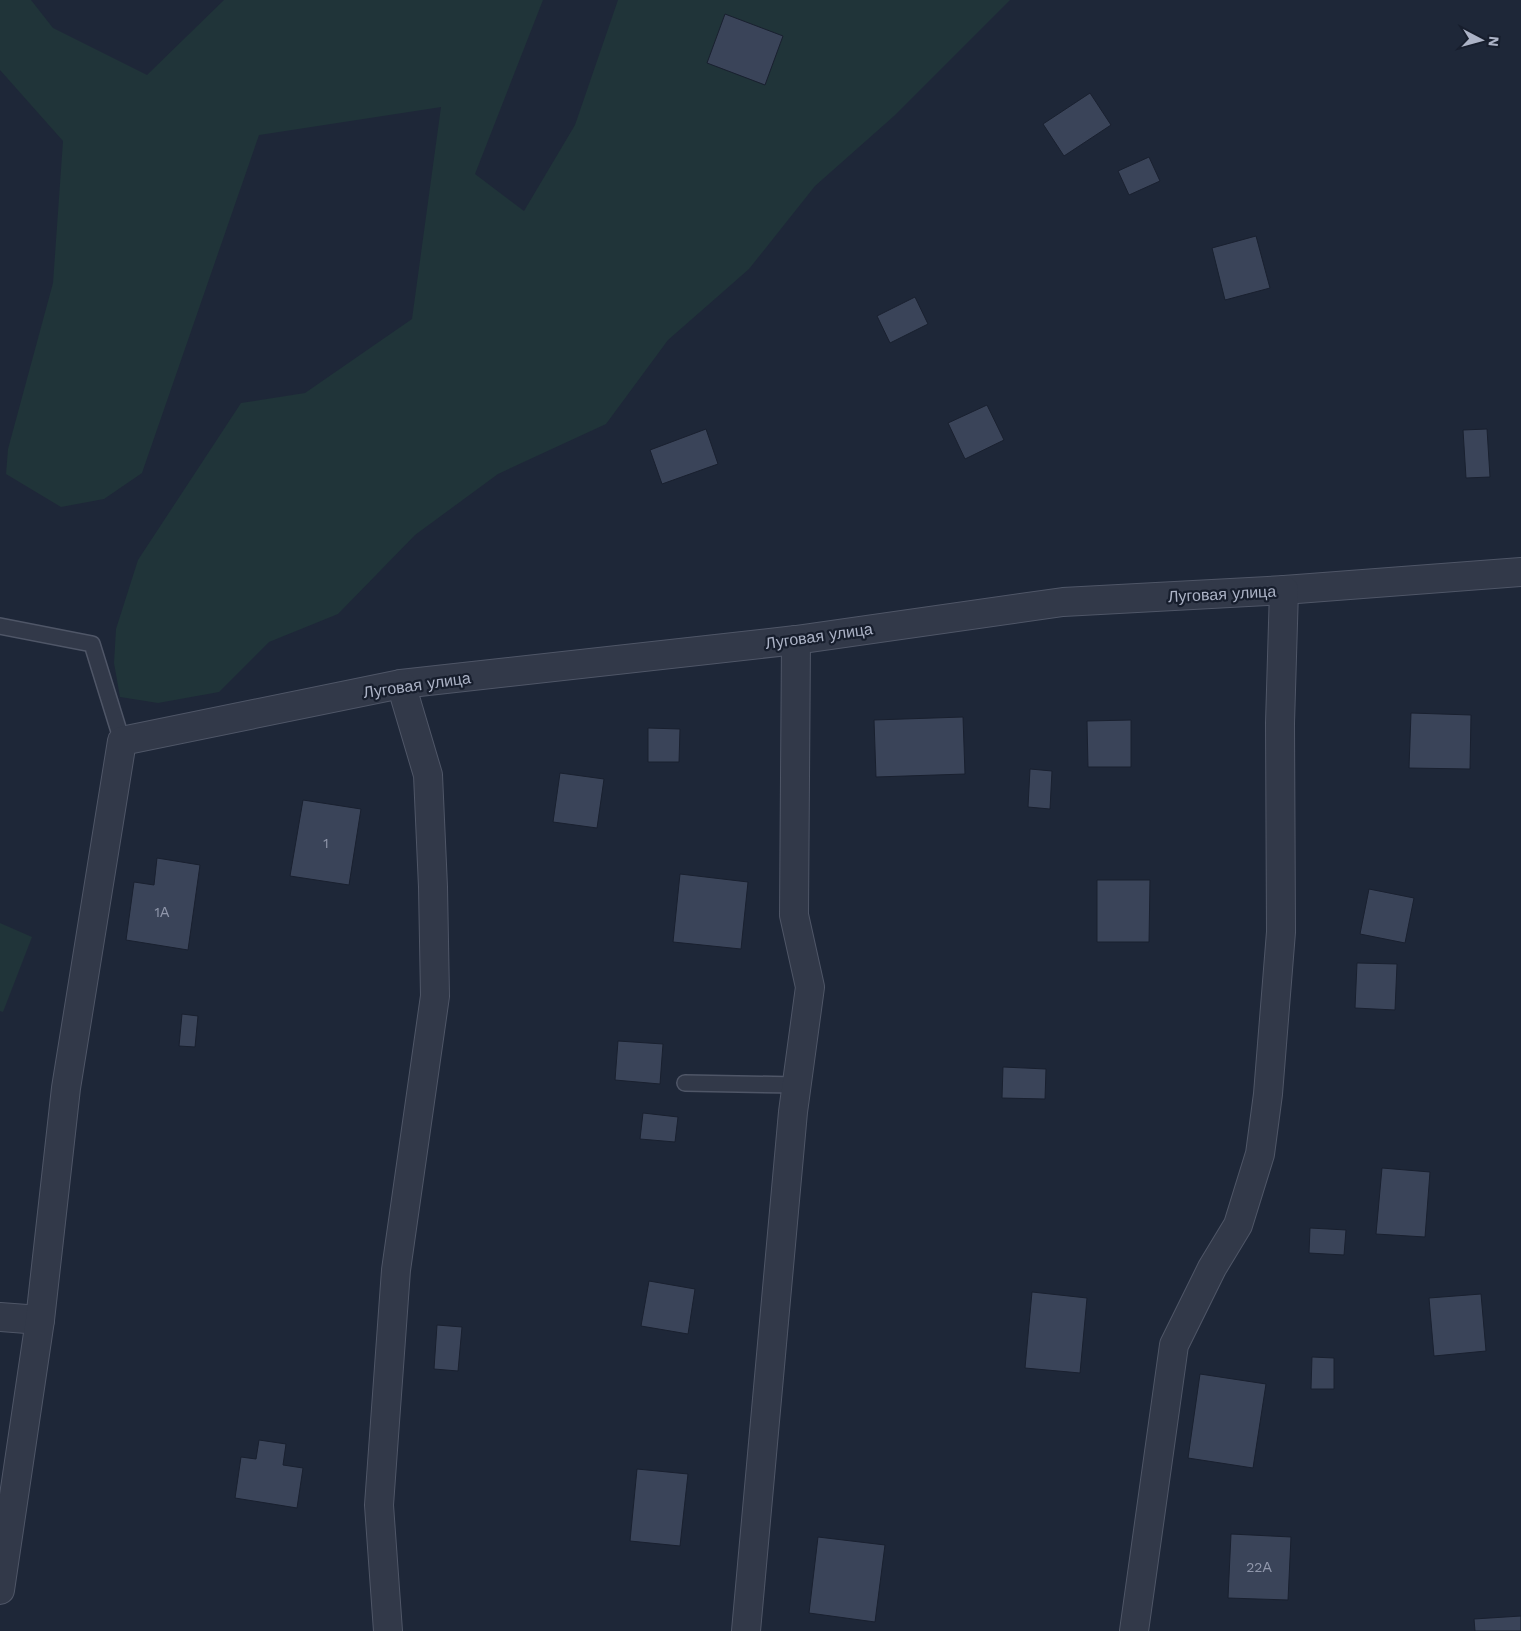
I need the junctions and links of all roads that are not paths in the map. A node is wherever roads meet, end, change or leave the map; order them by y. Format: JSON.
{"nodes":[{"id":1,"x":1521,"y":572,"type":"edge"},
{"id":2,"x":1284,"y":590,"type":"junction"},
{"id":3,"x":0,"y":626,"type":"edge"},
{"id":4,"x":796,"y":640,"type":"junction"},
{"id":5,"x":402,"y":684,"type":"junction"},
{"id":6,"x":122,"y":741,"type":"junction"},
{"id":7,"x":685,"y":1083,"type":"dead end"},
{"id":8,"x":797,"y":1085,"type":"junction"},
{"id":9,"x":0,"y":1317,"type":"edge"},
{"id":10,"x":40,"y":1320,"type":"junction"},
{"id":11,"x":0,"y":1590,"type":"edge"},
{"id":12,"x":388,"y":1631,"type":"edge"},
{"id":13,"x":746,"y":1631,"type":"edge"},
{"id":14,"x":1134,"y":1631,"type":"edge"}],
"edges":[{"from":1,"to":2,"type":"street","name":"Луговая улица"},
{"from":2,"to":4,"type":"street","name":"Луговая улица"},
{"from":2,"to":14,"type":"street"},
{"from":3,"to":6,"type":"lane"},
{"from":4,"to":5,"type":"street","name":"Луговая улица"},
{"from":4,"to":8,"type":"street"},
{"from":5,"to":6,"type":"street","name":"Луговая улица"},
{"from":5,"to":12,"type":"street"},
{"from":6,"to":10,"type":"street"},
{"from":7,"to":8,"type":"lane"},
{"from":8,"to":13,"type":"street"},
{"from":9,"to":10,"type":"street"},
{"from":10,"to":11,"type":"street"}]}
